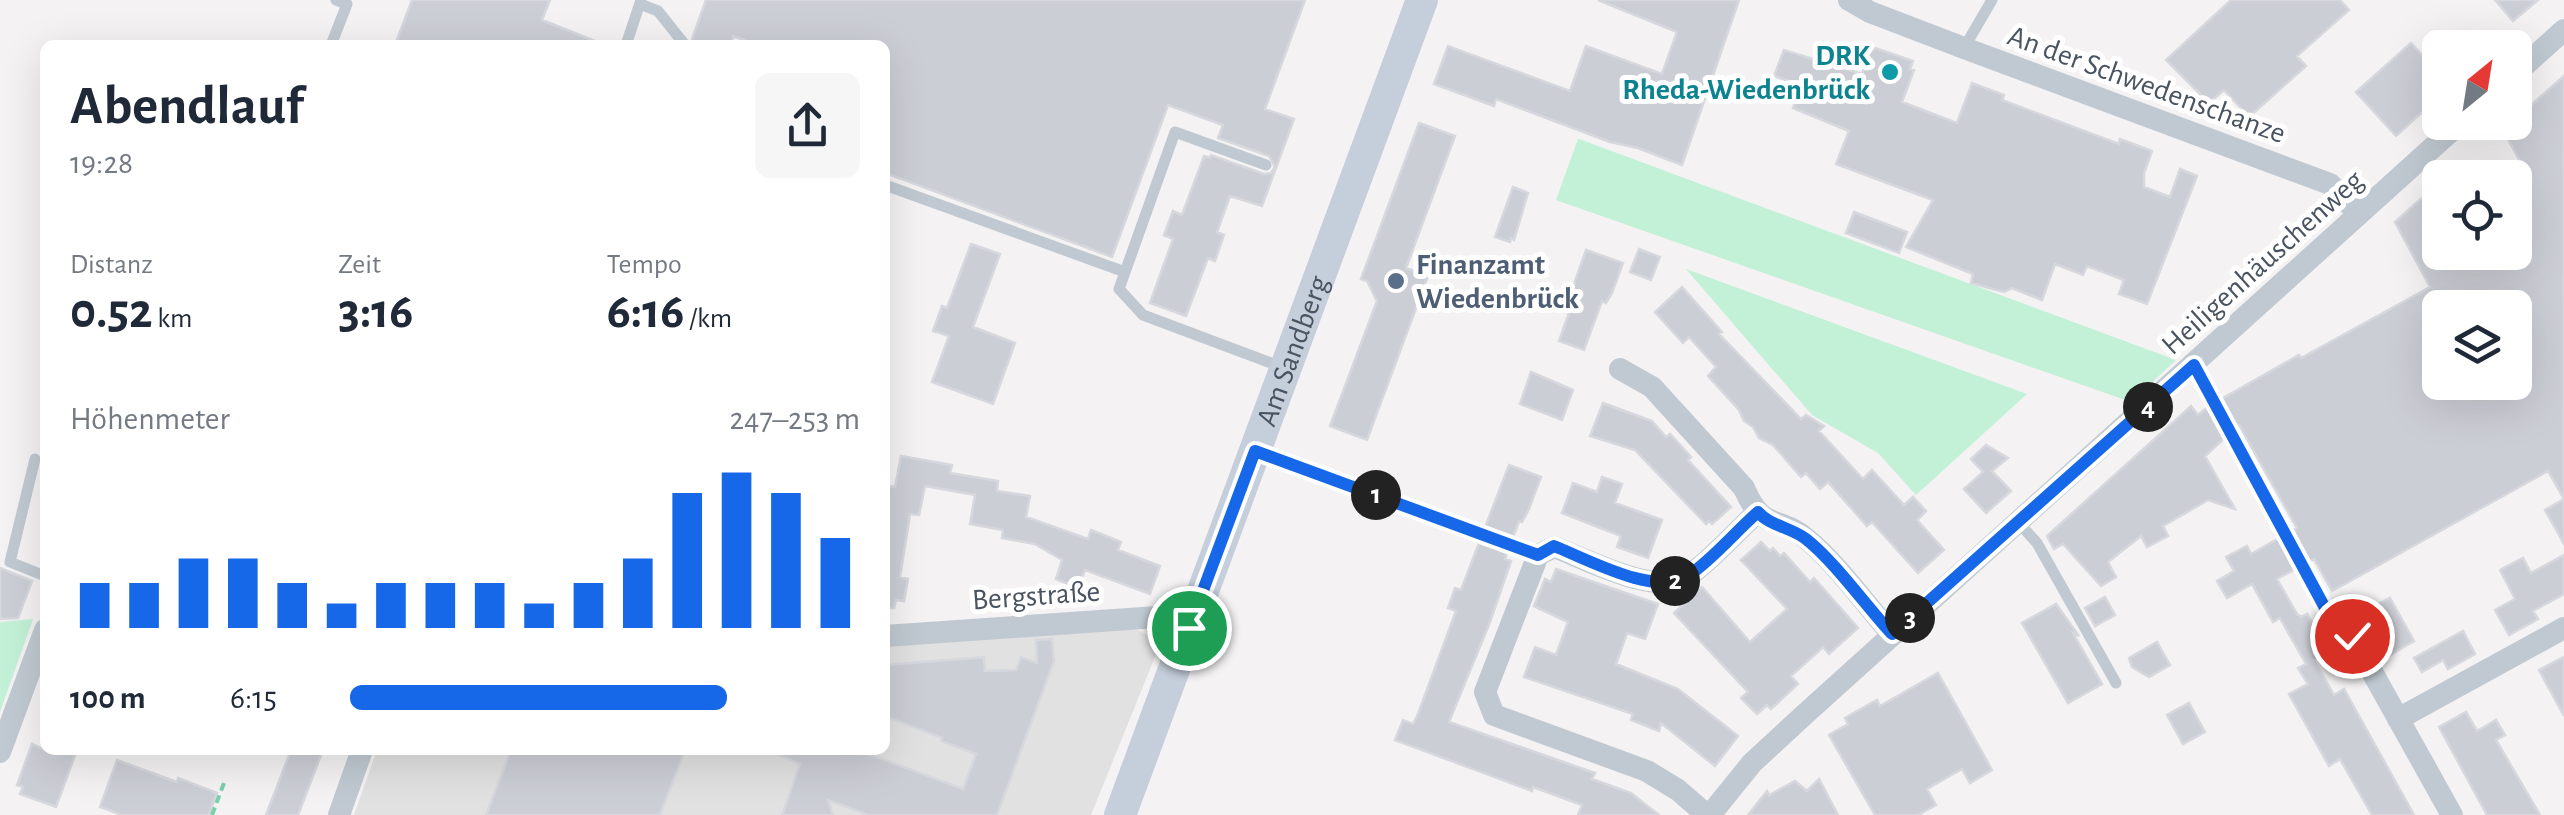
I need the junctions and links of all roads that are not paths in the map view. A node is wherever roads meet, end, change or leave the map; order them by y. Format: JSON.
{"nodes":[{"id":1,"x":336,"y":0,"type":"edge"},
{"id":2,"x":1422,"y":0,"type":"edge"},
{"id":3,"x":1849,"y":0,"type":"edge"},
{"id":4,"x":1992,"y":0,"type":"edge"},
{"id":5,"x":640,"y":2,"type":"edge"},
{"id":6,"x":2564,"y":30,"type":"edge"},
{"id":7,"x":333,"y":40,"type":"edge"},
{"id":8,"x":628,"y":40,"type":"edge"},
{"id":9,"x":682,"y":40,"type":"edge"},
{"id":10,"x":1964,"y":48,"type":"junction"},
{"id":11,"x":2532,"y":59,"type":"edge"},
{"id":12,"x":2441,"y":140,"type":"edge"},
{"id":13,"x":1266,"y":165,"type":"dead end"},
{"id":14,"x":890,"y":187,"type":"edge"},
{"id":15,"x":2359,"y":214,"type":"junction"},
{"id":16,"x":1125,"y":272,"type":"junction"},
{"id":17,"x":1620,"y":368,"type":"dead end"},
{"id":18,"x":1286,"y":369,"type":"junction"},
{"id":19,"x":36,"y":460,"type":"dead end"},
{"id":20,"x":1758,"y":512,"type":"junction"},
{"id":21,"x":2018,"y":522,"type":"junction"},
{"id":22,"x":40,"y":574,"type":"edge"},
{"id":23,"x":1189,"y":628,"type":"junction"},
{"id":24,"x":2564,"y":628,"type":"edge"},
{"id":25,"x":1892,"y":634,"type":"junction"},
{"id":26,"x":890,"y":636,"type":"edge"},
{"id":27,"x":2352,"y":636,"type":"road end"},
{"id":28,"x":40,"y":645,"type":"edge"},
{"id":29,"x":2116,"y":683,"type":"dead end"},
{"id":30,"x":2398,"y":719,"type":"junction"},
{"id":31,"x":0,"y":752,"type":"edge"},
{"id":32,"x":360,"y":755,"type":"edge"},
{"id":33,"x":339,"y":815,"type":"edge"},
{"id":34,"x":1120,"y":815,"type":"edge"},
{"id":35,"x":1709,"y":815,"type":"edge"},
{"id":36,"x":2452,"y":815,"type":"edge"}],
"edges":[{"from":1,"to":7,"type":"lane"},
{"from":2,"to":18,"type":"main road","name":"Am Sandberg"},
{"from":3,"to":10,"type":"street","name":"An der Schwedenschanze"},
{"from":4,"to":10,"type":"lane"},
{"from":5,"to":8,"type":"lane"},
{"from":5,"to":9,"type":"lane"},
{"from":6,"to":11,"type":"street"},
{"from":10,"to":15,"type":"street","name":"An der Schwedenschanze"},
{"from":12,"to":15,"type":"street","name":"Heiligenhäuschenweg"},
{"from":13,"to":16,"type":"lane"},
{"from":14,"to":16,"type":"lane"},
{"from":15,"to":21,"type":"street","name":"Heiligenhäuschenweg"},
{"from":16,"to":18,"type":"lane"},
{"from":17,"to":20,"type":"street"},
{"from":18,"to":23,"type":"main road","name":"Am Sandberg"},
{"from":19,"to":22,"type":"lane"},
{"from":20,"to":25,"type":"street"},
{"from":20,"to":35,"type":"street"},
{"from":21,"to":25,"type":"street","name":"Heiligenhäuschenweg"},
{"from":21,"to":29,"type":"lane"},
{"from":23,"to":26,"type":"street","name":"Bergstraße"},
{"from":23,"to":34,"type":"main road","name":"Am Sandberg"},
{"from":24,"to":30,"type":"street"},
{"from":25,"to":35,"type":"street","name":"Heiligenhäuschenweg"},
{"from":27,"to":30,"type":"street"},
{"from":28,"to":31,"type":"street"},
{"from":30,"to":36,"type":"street"},
{"from":32,"to":33,"type":"street"}]}
